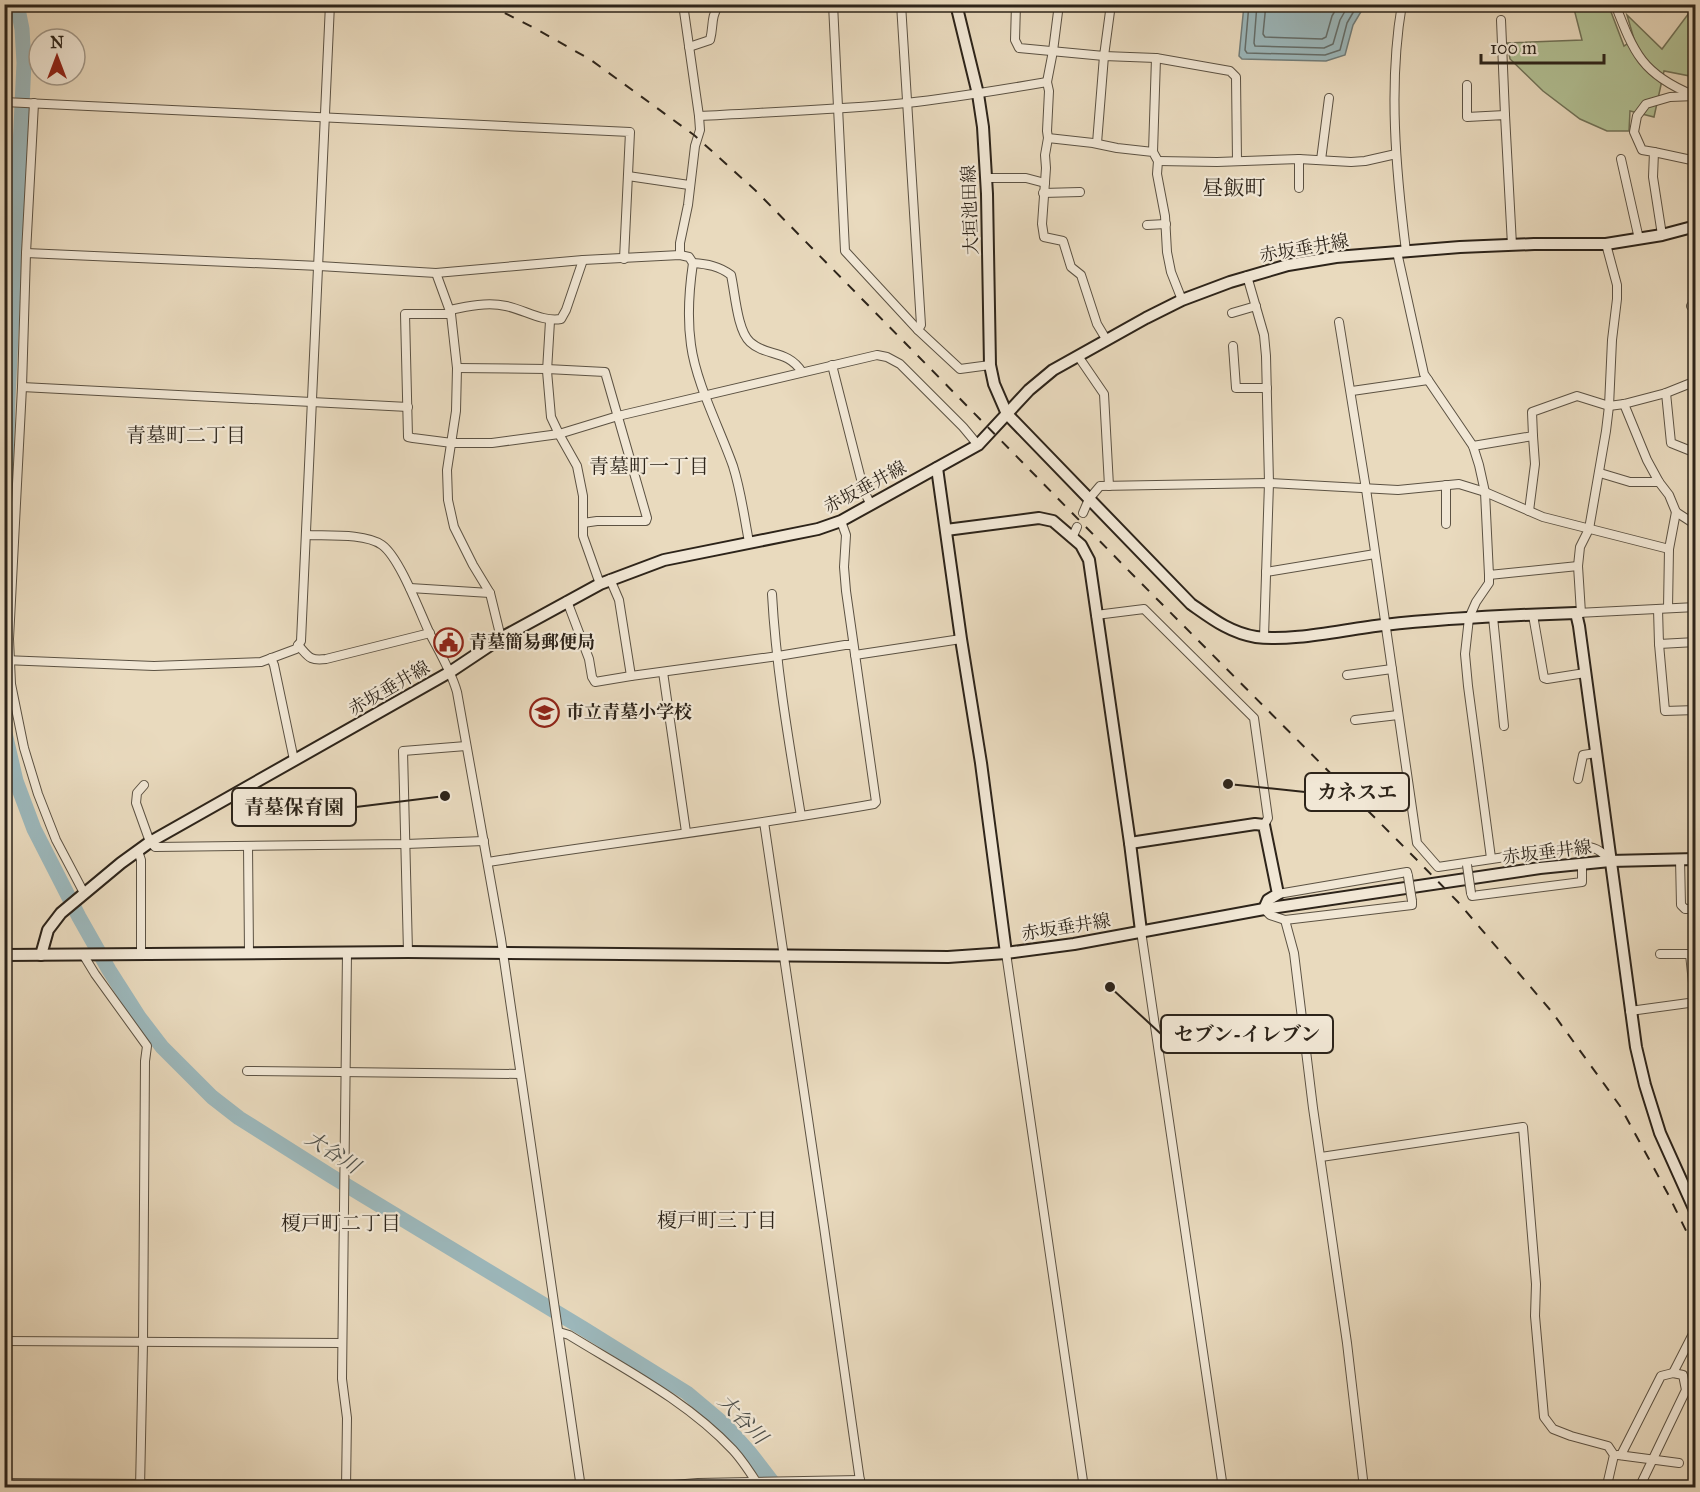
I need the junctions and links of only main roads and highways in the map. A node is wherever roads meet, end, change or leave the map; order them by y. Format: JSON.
{"nodes":[{"id":1,"x":956,"y":4,"type":"edge"},
{"id":2,"x":1695,"y":226,"type":"edge"},
{"id":3,"x":1007,"y":414,"type":"junction"},
{"id":4,"x":937,"y":468,"type":"junction"},
{"id":5,"x":946,"y":530,"type":"junction"},
{"id":6,"x":1130,"y":843,"type":"junction"},
{"id":7,"x":1695,"y":859,"type":"edge"},
{"id":8,"x":1611,"y":861,"type":"junction"},
{"id":9,"x":1264,"y":909,"type":"junction"},
{"id":10,"x":1141,"y":931,"type":"junction"},
{"id":11,"x":1006,"y":954,"type":"junction"},
{"id":12,"x":4,"y":955,"type":"edge"},
{"id":13,"x":41,"y":955,"type":"junction"},
{"id":14,"x":1695,"y":1213,"type":"edge"}],
"edges":[{"from":1,"to":3,"type":"main road","name":"大垣池田線"},
{"from":2,"to":3,"type":"main road","name":"赤坂垂井線"},
{"from":3,"to":4,"type":"main road","name":"赤坂垂井線"},
{"from":3,"to":8,"type":"main road"},
{"from":4,"to":5,"type":"main road"},
{"from":4,"to":13,"type":"main road","name":"赤坂垂井線"},
{"from":5,"to":6,"type":"main road"},
{"from":5,"to":11,"type":"main road"},
{"from":6,"to":9,"type":"main road"},
{"from":6,"to":10,"type":"main road"},
{"from":7,"to":8,"type":"main road","name":"赤坂垂井線"},
{"from":8,"to":9,"type":"main road","name":"赤坂垂井線"},
{"from":8,"to":14,"type":"main road"},
{"from":9,"to":10,"type":"main road","name":"赤坂垂井線"},
{"from":10,"to":11,"type":"main road","name":"赤坂垂井線"},
{"from":11,"to":13,"type":"main road","name":"赤坂垂井線"},
{"from":12,"to":13,"type":"main road","name":"赤坂垂井線"}]}
